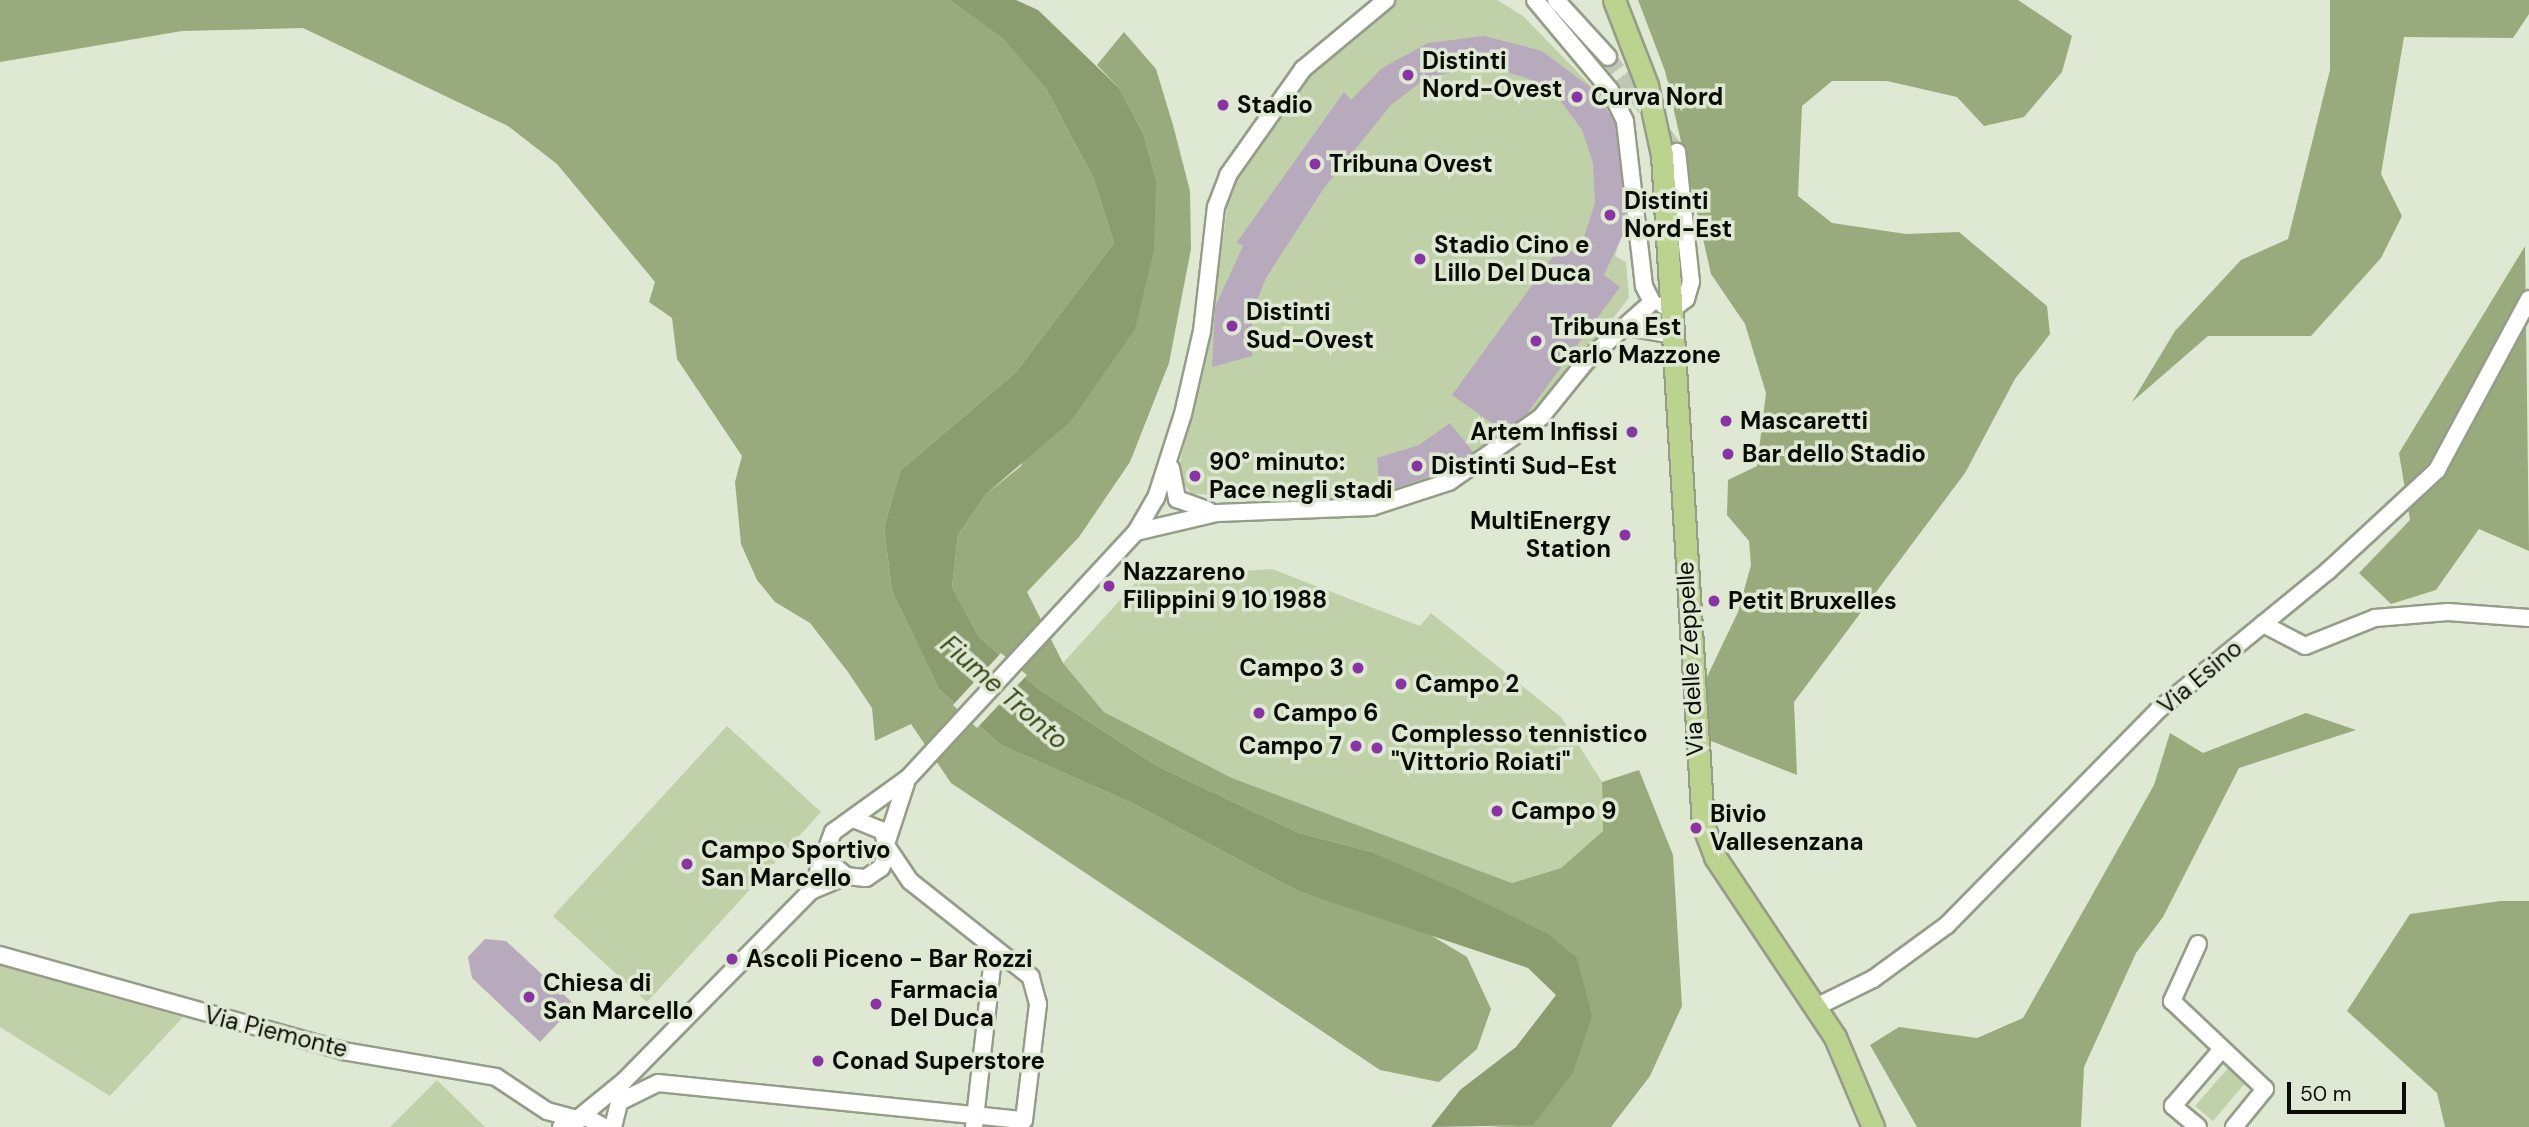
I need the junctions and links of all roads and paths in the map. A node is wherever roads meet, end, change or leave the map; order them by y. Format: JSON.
{"nodes":[{"id":1,"x":1386,"y":0,"type":"edge"},
{"id":2,"x":1535,"y":0,"type":"edge"},
{"id":3,"x":1556,"y":0,"type":"edge"},
{"id":4,"x":1614,"y":0,"type":"edge"},
{"id":5,"x":1608,"y":57,"type":"tunnel mouth"},
{"id":6,"x":1677,"y":152,"type":"tunnel mouth"},
{"id":7,"x":2529,"y":299,"type":"edge"},
{"id":8,"x":1652,"y":302,"type":"junction"},
{"id":9,"x":1674,"y":308,"type":"junction"},
{"id":10,"x":1628,"y":327,"type":"junction"},
{"id":11,"x":1674,"y":335,"type":"junction"},
{"id":12,"x":1171,"y":459,"type":"junction"},
{"id":13,"x":1217,"y":513,"type":"junction"},
{"id":14,"x":1133,"y":535,"type":"junction"},
{"id":15,"x":2529,"y":618,"type":"edge"},
{"id":16,"x":2263,"y":624,"type":"junction"},
{"id":17,"x":908,"y":778,"type":"junction"},
{"id":18,"x":854,"y":819,"type":"junction"},
{"id":19,"x":888,"y":844,"type":"junction"},
{"id":20,"x":828,"y":849,"type":"junction"},
{"id":21,"x":874,"y":875,"type":"junction"},
{"id":22,"x":846,"y":876,"type":"junction"},
{"id":23,"x":910,"y":881,"type":"junction"},
{"id":24,"x":811,"y":891,"type":"junction"},
{"id":25,"x":2198,"y":944,"type":"dead end"},
{"id":26,"x":993,"y":948,"type":"junction"},
{"id":27,"x":0,"y":955,"type":"edge"},
{"id":28,"x":1816,"y":1007,"type":"junction"},
{"id":29,"x":2222,"y":1049,"type":"junction"},
{"id":30,"x":624,"y":1081,"type":"junction"},
{"id":31,"x":619,"y":1102,"type":"junction"},
{"id":32,"x":547,"y":1111,"type":"junction"},
{"id":33,"x":572,"y":1121,"type":"edge"},
{"id":34,"x":975,"y":1121,"type":"edge"},
{"id":35,"x":553,"y":1127,"type":"edge"},
{"id":36,"x":604,"y":1127,"type":"edge"},
{"id":37,"x":612,"y":1127,"type":"edge"},
{"id":38,"x":1873,"y":1127,"type":"edge"},
{"id":39,"x":2198,"y":1127,"type":"edge"},
{"id":40,"x":2234,"y":1127,"type":"edge"}],
"edges":[{"from":1,"to":12,"type":"street"},
{"from":2,"to":8,"type":"street"},
{"from":3,"to":5,"type":"street"},
{"from":4,"to":9,"type":"main road"},
{"from":6,"to":9,"type":"street","name":"Via delle Zeppelle"},
{"from":7,"to":16,"type":"street","name":"Via Esino"},
{"from":8,"to":9,"type":"street"},
{"from":8,"to":10,"type":"street"},
{"from":9,"to":11,"type":"main road","name":"Via delle Zeppelle"},
{"from":10,"to":11,"type":"street"},
{"from":10,"to":13,"type":"street"},
{"from":11,"to":28,"type":"main road","name":"Via delle Zeppelle"},
{"from":12,"to":13,"type":"street"},
{"from":12,"to":14,"type":"street"},
{"from":13,"to":14,"type":"street"},
{"from":14,"to":17,"type":"street"},
{"from":15,"to":16,"type":"street"},
{"from":16,"to":28,"type":"street","name":"Via Esino"},
{"from":17,"to":18,"type":"street"},
{"from":17,"to":19,"type":"street"},
{"from":18,"to":19,"type":"street"},
{"from":18,"to":20,"type":"street"},
{"from":19,"to":21,"type":"street"},
{"from":19,"to":23,"type":"street"},
{"from":20,"to":22,"type":"street"},
{"from":20,"to":24,"type":"street"},
{"from":21,"to":22,"type":"street"},
{"from":21,"to":23,"type":"street"},
{"from":22,"to":24,"type":"street"},
{"from":23,"to":26,"type":"street"},
{"from":24,"to":30,"type":"street"},
{"from":25,"to":29,"type":"street"},
{"from":26,"to":34,"type":"street"},
{"from":26,"to":34,"type":"street"},
{"from":27,"to":32,"type":"street","name":"Via Piemonte"},
{"from":28,"to":38,"type":"main road","name":"Via delle Zeppelle"},
{"from":29,"to":39,"type":"street"},
{"from":29,"to":40,"type":"street"},
{"from":30,"to":31,"type":"street"},
{"from":30,"to":33,"type":"street"},
{"from":31,"to":34,"type":"street"},
{"from":31,"to":37,"type":"street"},
{"from":32,"to":33,"type":"street","name":"Via Piemonte"},
{"from":32,"to":35,"type":"street"},
{"from":33,"to":36,"type":"street","name":"Via Piemonte"}]}
